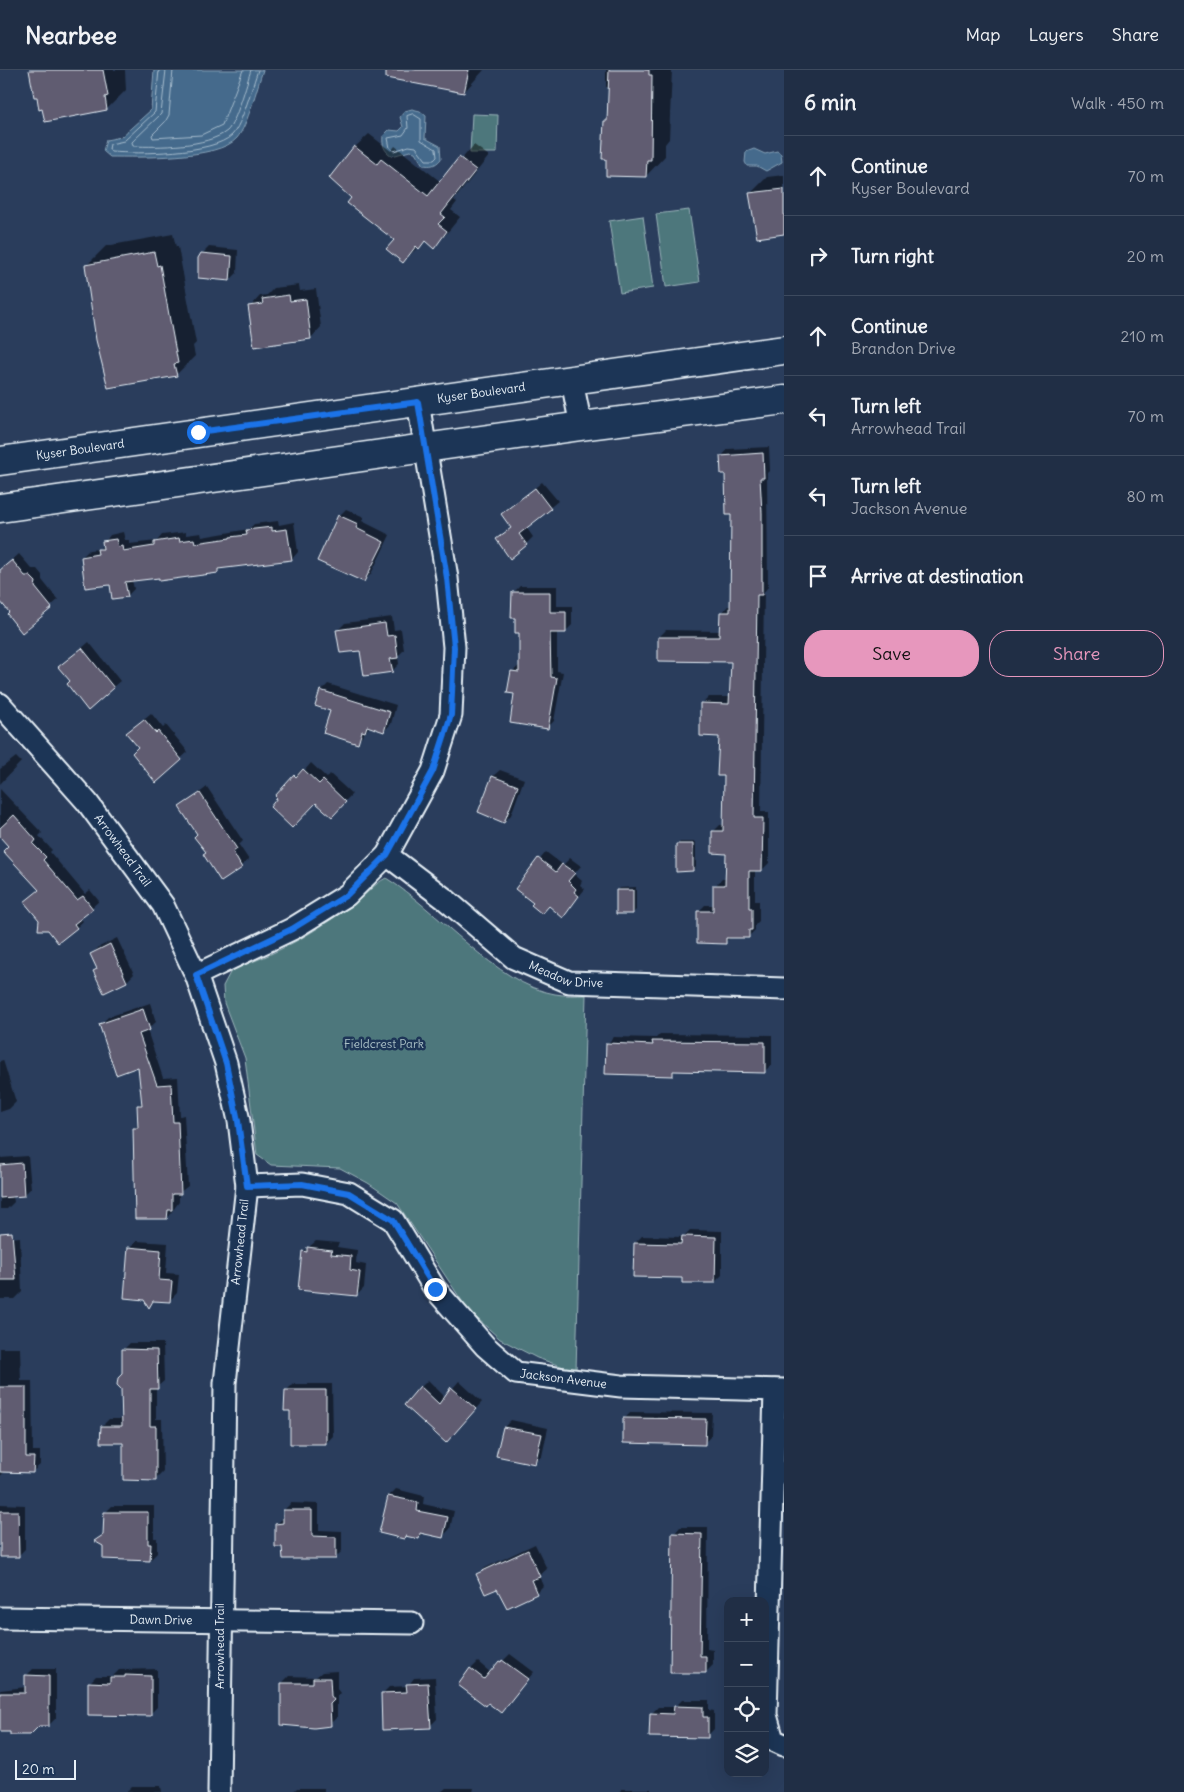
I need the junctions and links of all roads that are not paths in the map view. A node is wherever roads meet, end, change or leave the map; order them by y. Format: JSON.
{"nodes":[{"id":1,"x":784,"y":350,"type":"edge"},
{"id":2,"x":572,"y":380,"type":"junction"},
{"id":3,"x":784,"y":400,"type":"edge"},
{"id":4,"x":418,"y":402,"type":"junction"},
{"id":5,"x":581,"y":426,"type":"junction"},
{"id":6,"x":427,"y":448,"type":"junction"},
{"id":7,"x":0,"y":461,"type":"edge"},
{"id":8,"x":0,"y":508,"type":"edge"},
{"id":9,"x":0,"y":704,"type":"edge"},
{"id":10,"x":387,"y":855,"type":"junction"},
{"id":11,"x":196,"y":975,"type":"junction"},
{"id":12,"x":784,"y":989,"type":"edge"},
{"id":13,"x":247,"y":1186,"type":"junction"},
{"id":14,"x":780,"y":1390,"type":"edge"},
{"id":15,"x":0,"y":1618,"type":"edge"},
{"id":16,"x":220,"y":1621,"type":"junction"},
{"id":17,"x":412,"y":1623,"type":"dead end"},
{"id":18,"x":784,"y":1745,"type":"edge"},
{"id":19,"x":219,"y":1792,"type":"edge"}],
"edges":[{"from":1,"to":2,"type":"street","name":"Kyser Boulevard"},
{"from":2,"to":4,"type":"street","name":"Kyser Boulevard"},
{"from":2,"to":5,"type":"street"},
{"from":3,"to":5,"type":"street"},
{"from":4,"to":6,"type":"street"},
{"from":4,"to":7,"type":"street","name":"Kyser Boulevard"},
{"from":5,"to":6,"type":"street"},
{"from":6,"to":8,"type":"street"},
{"from":6,"to":10,"type":"street"},
{"from":9,"to":11,"type":"street","name":"Arrowhead Trail"},
{"from":10,"to":11,"type":"street"},
{"from":10,"to":12,"type":"street","name":"Meadow Drive"},
{"from":11,"to":13,"type":"street","name":"Arrowhead Trail"},
{"from":13,"to":14,"type":"street","name":"Jackson Avenue"},
{"from":13,"to":16,"type":"street","name":"Arrowhead Trail"},
{"from":14,"to":18,"type":"street"},
{"from":15,"to":16,"type":"street","name":"Dawn Drive"},
{"from":16,"to":17,"type":"street","name":"Dawn Drive"},
{"from":16,"to":19,"type":"street","name":"Arrowhead Trail"}]}
